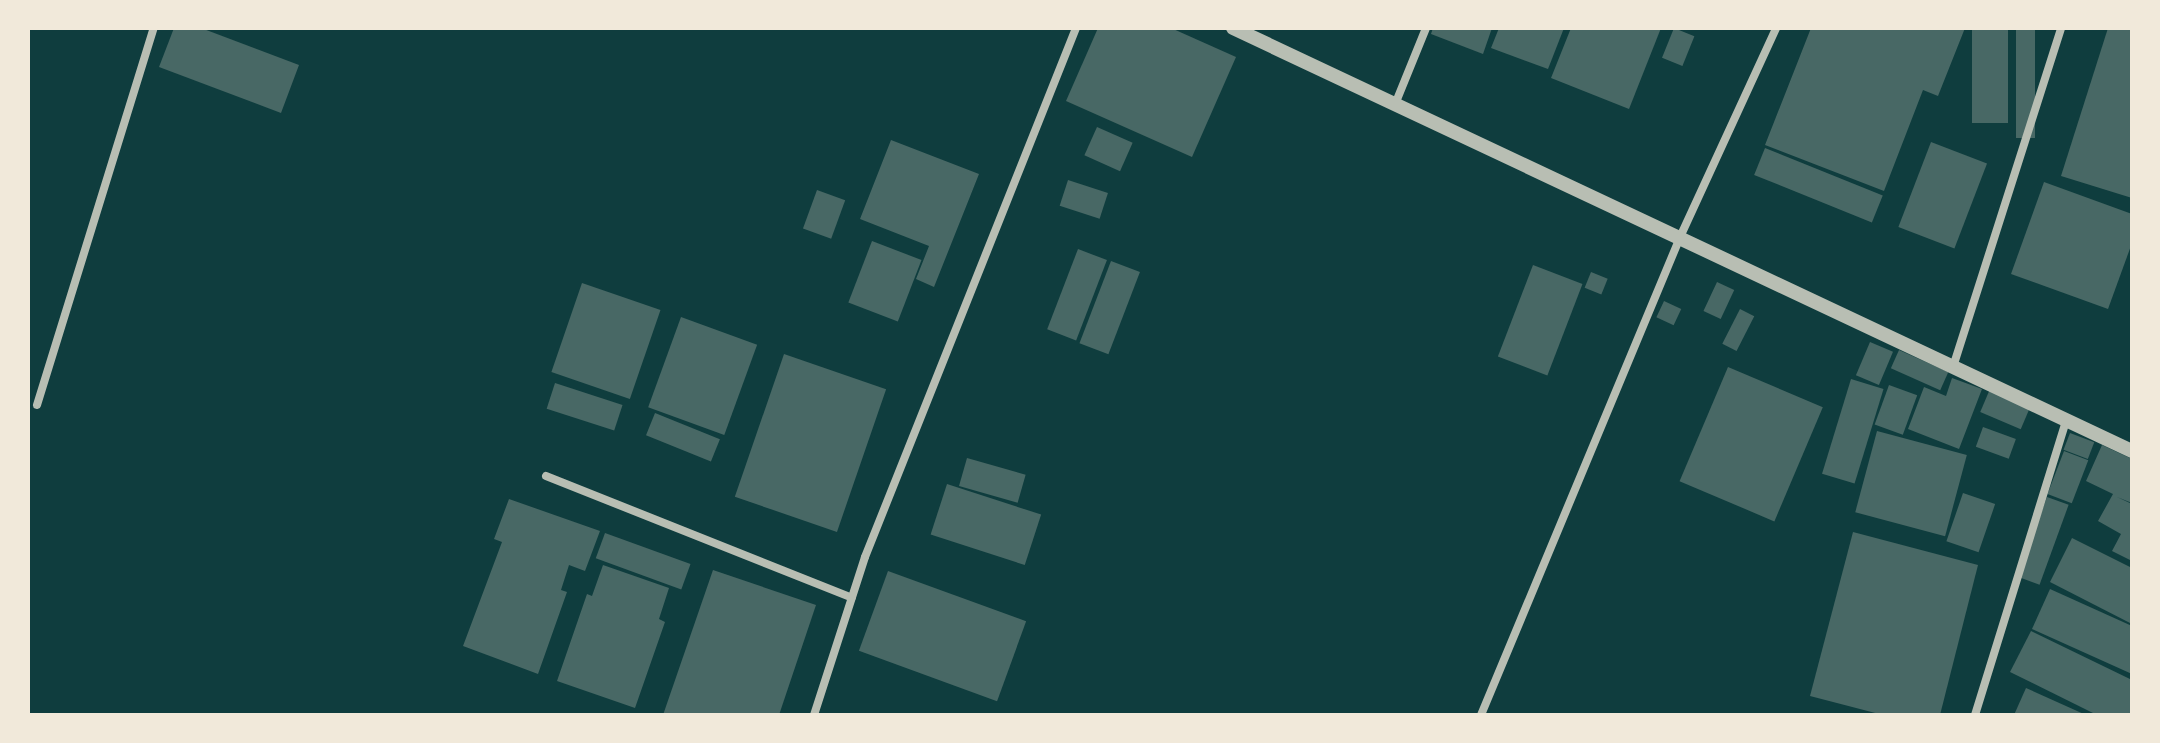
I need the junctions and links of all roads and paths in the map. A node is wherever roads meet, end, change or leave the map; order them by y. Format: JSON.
{"nodes":[{"id":1,"x":154,"y":28,"type":"edge"},
{"id":2,"x":1076,"y":28,"type":"edge"},
{"id":3,"x":1233,"y":28,"type":"edge"},
{"id":4,"x":1426,"y":28,"type":"edge"},
{"id":5,"x":1776,"y":28,"type":"edge"},
{"id":6,"x":2061,"y":28,"type":"edge"},
{"id":7,"x":1396,"y":102,"type":"junction"},
{"id":8,"x":1681,"y":235,"type":"junction"},
{"id":9,"x":1953,"y":367,"type":"junction"},
{"id":10,"x":37,"y":405,"type":"dead end"},
{"id":11,"x":2065,"y":424,"type":"junction"},
{"id":12,"x":2132,"y":451,"type":"edge"},
{"id":13,"x":546,"y":476,"type":"dead end"},
{"id":14,"x":852,"y":598,"type":"junction"},
{"id":15,"x":814,"y":715,"type":"edge"},
{"id":16,"x":1481,"y":715,"type":"edge"},
{"id":17,"x":1975,"y":715,"type":"edge"}],
"edges":[{"from":1,"to":10,"type":"street"},
{"from":2,"to":14,"type":"street"},
{"from":3,"to":7,"type":"street"},
{"from":4,"to":7,"type":"street"},
{"from":5,"to":8,"type":"street"},
{"from":6,"to":9,"type":"street"},
{"from":7,"to":8,"type":"street"},
{"from":8,"to":9,"type":"street"},
{"from":8,"to":16,"type":"street"},
{"from":9,"to":11,"type":"street"},
{"from":11,"to":12,"type":"street"},
{"from":11,"to":17,"type":"street"},
{"from":13,"to":14,"type":"street"},
{"from":14,"to":15,"type":"street"}]}
